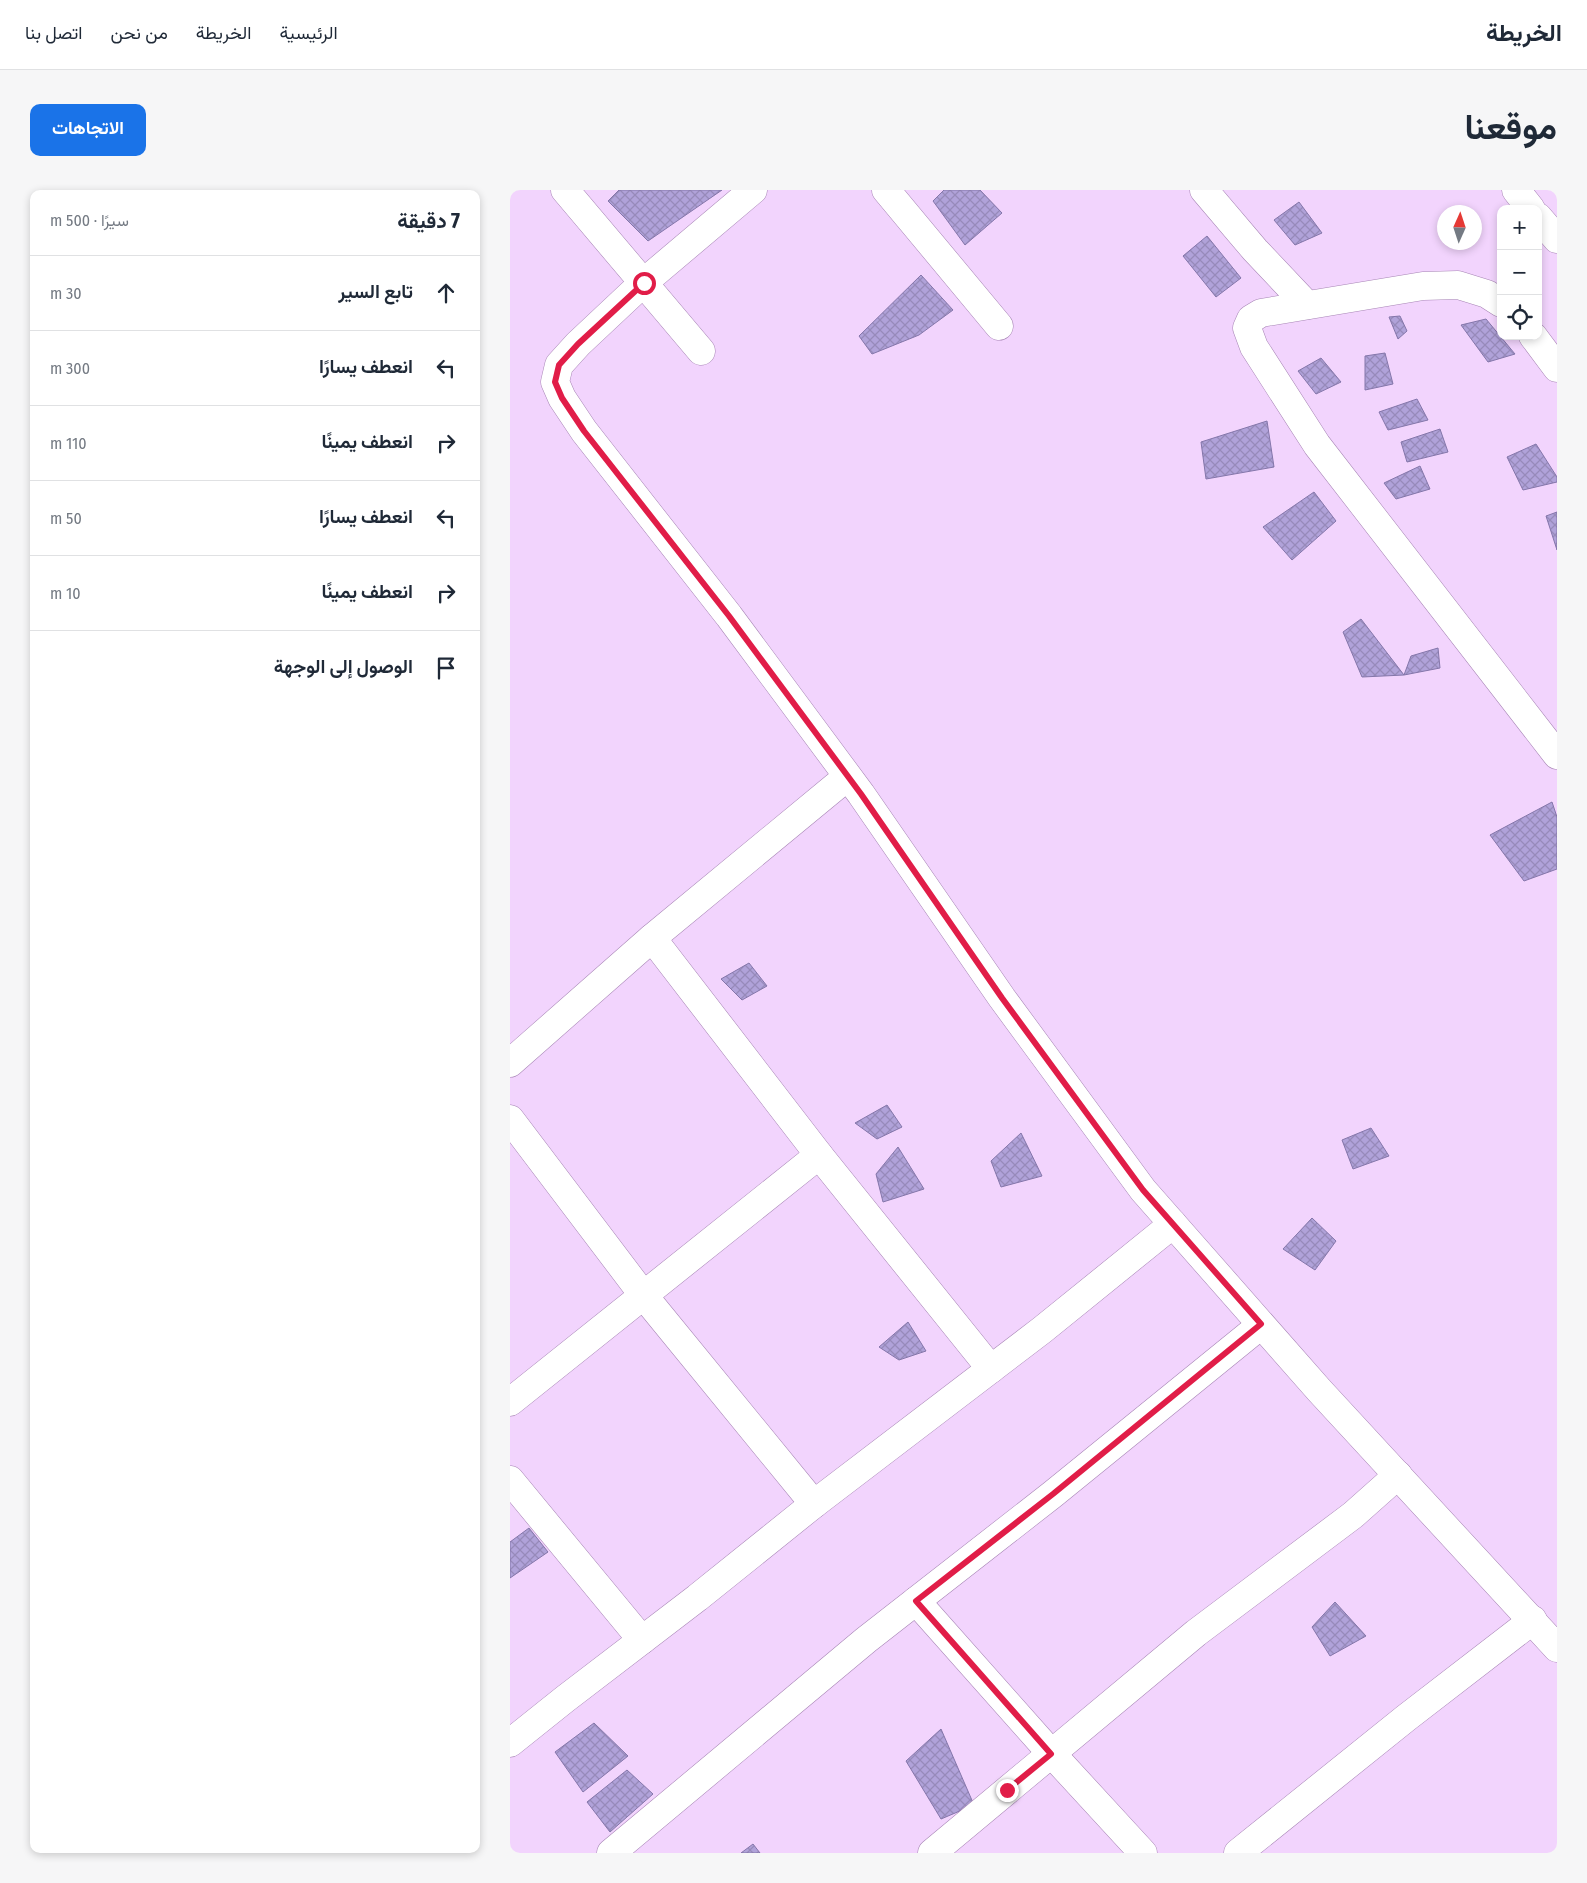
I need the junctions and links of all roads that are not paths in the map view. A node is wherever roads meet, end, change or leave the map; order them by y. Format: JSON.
{"nodes":[{"id":1,"x":565,"y":190,"type":"edge"},
{"id":2,"x":753,"y":190,"type":"edge"},
{"id":3,"x":886,"y":190,"type":"edge"},
{"id":4,"x":1204,"y":190,"type":"edge"},
{"id":5,"x":1516,"y":190,"type":"edge"},
{"id":6,"x":1528,"y":205,"type":"edge"},
{"id":7,"x":1542,"y":222,"type":"edge"},
{"id":8,"x":1557,"y":239,"type":"edge"},
{"id":9,"x":644,"y":283,"type":"junction"},
{"id":10,"x":1497,"y":300,"type":"edge"},
{"id":11,"x":1307,"y":305,"type":"junction"},
{"id":12,"x":999,"y":326,"type":"dead end"},
{"id":13,"x":1536,"y":340,"type":"edge"},
{"id":14,"x":701,"y":351,"type":"dead end"},
{"id":15,"x":1557,"y":368,"type":"edge"},
{"id":16,"x":1557,"y":755,"type":"edge"},
{"id":17,"x":848,"y":777,"type":"junction"},
{"id":18,"x":652,"y":938,"type":"junction"},
{"id":19,"x":510,"y":1063,"type":"edge"},
{"id":20,"x":510,"y":1119,"type":"edge"},
{"id":21,"x":819,"y":1155,"type":"junction"},
{"id":22,"x":1173,"y":1224,"type":"junction"},
{"id":23,"x":644,"y":1296,"type":"junction"},
{"id":24,"x":1261,"y":1324,"type":"junction"},
{"id":25,"x":991,"y":1369,"type":"junction"},
{"id":26,"x":510,"y":1402,"type":"edge"},
{"id":27,"x":1398,"y":1475,"type":"junction"},
{"id":28,"x":510,"y":1480,"type":"edge"},
{"id":29,"x":814,"y":1504,"type":"junction"},
{"id":30,"x":916,"y":1601,"type":"junction"},
{"id":31,"x":1533,"y":1620,"type":"junction"},
{"id":32,"x":642,"y":1640,"type":"junction"},
{"id":33,"x":1557,"y":1648,"type":"edge"},
{"id":34,"x":510,"y":1743,"type":"edge"},
{"id":35,"x":1051,"y":1754,"type":"junction"},
{"id":36,"x":611,"y":1853,"type":"edge"},
{"id":37,"x":932,"y":1853,"type":"edge"},
{"id":38,"x":1143,"y":1853,"type":"edge"},
{"id":39,"x":1238,"y":1853,"type":"edge"}],
"edges":[{"from":1,"to":9,"type":"street"},
{"from":2,"to":9,"type":"street"},
{"from":3,"to":12,"type":"street"},
{"from":4,"to":11,"type":"street"},
{"from":5,"to":6,"type":"street"},
{"from":7,"to":8,"type":"street"},
{"from":9,"to":14,"type":"street"},
{"from":9,"to":17,"type":"street"},
{"from":10,"to":11,"type":"street"},
{"from":11,"to":16,"type":"street"},
{"from":13,"to":15,"type":"street"},
{"from":17,"to":18,"type":"street"},
{"from":17,"to":22,"type":"street"},
{"from":18,"to":19,"type":"street"},
{"from":18,"to":21,"type":"street"},
{"from":20,"to":23,"type":"street"},
{"from":21,"to":23,"type":"street"},
{"from":21,"to":25,"type":"street"},
{"from":22,"to":24,"type":"street"},
{"from":22,"to":25,"type":"street"},
{"from":23,"to":26,"type":"street"},
{"from":23,"to":29,"type":"street"},
{"from":24,"to":27,"type":"street"},
{"from":24,"to":30,"type":"street"},
{"from":25,"to":29,"type":"street"},
{"from":27,"to":31,"type":"street"},
{"from":27,"to":35,"type":"street"},
{"from":28,"to":32,"type":"street"},
{"from":29,"to":32,"type":"street"},
{"from":30,"to":35,"type":"street"},
{"from":30,"to":36,"type":"street"},
{"from":31,"to":33,"type":"street"},
{"from":31,"to":39,"type":"street"},
{"from":32,"to":34,"type":"street"},
{"from":35,"to":37,"type":"street"},
{"from":35,"to":38,"type":"street"}]}
